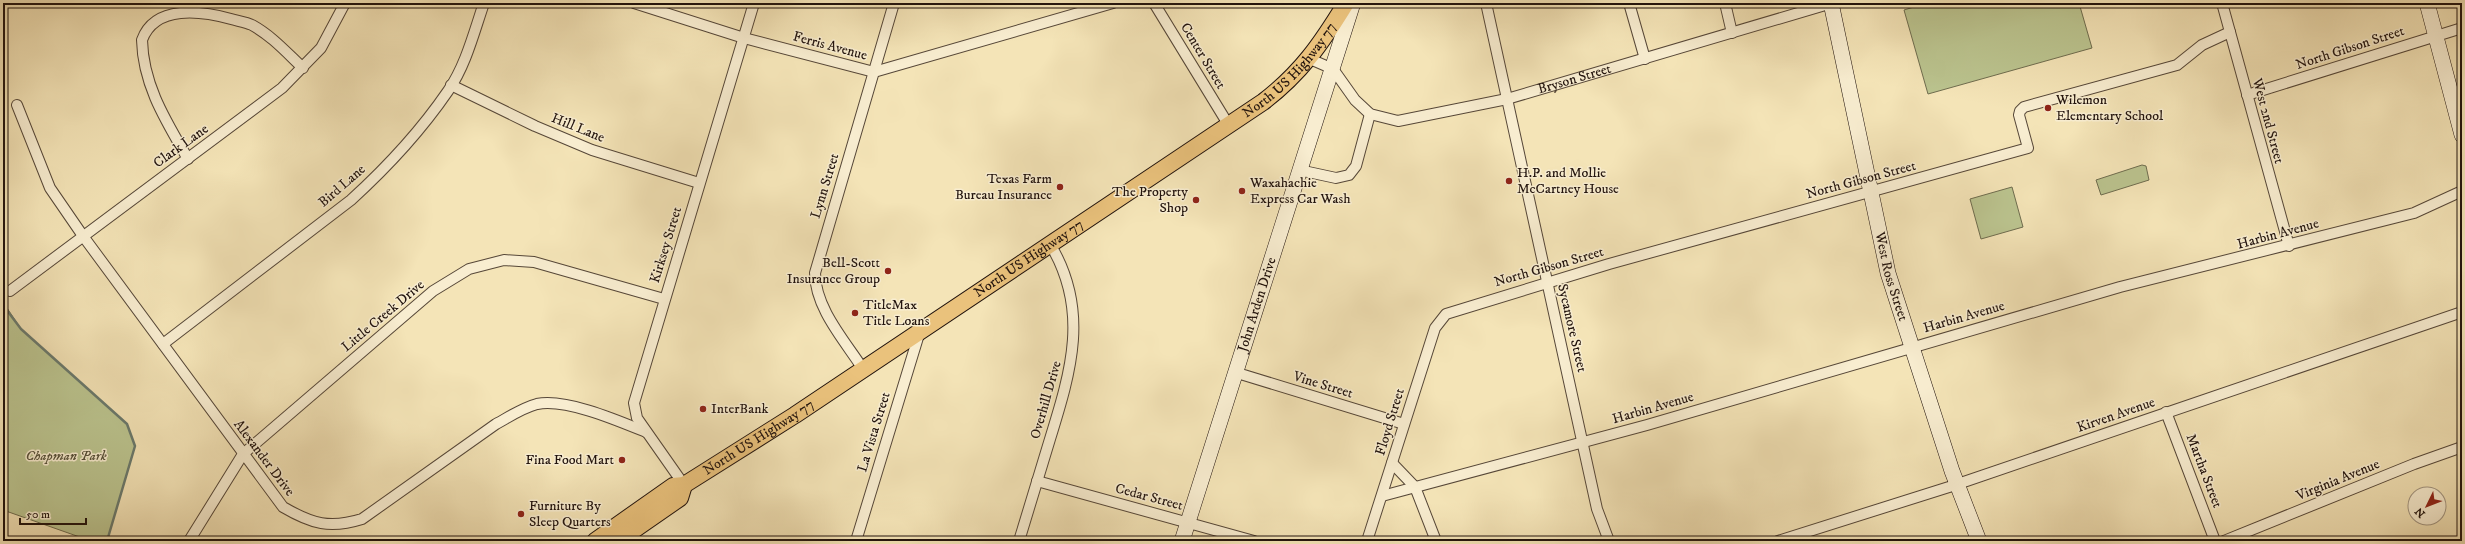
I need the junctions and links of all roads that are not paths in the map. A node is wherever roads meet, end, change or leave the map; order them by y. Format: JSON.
{"nodes":[{"id":1,"x":345,"y":3,"type":"edge"},
{"id":2,"x":484,"y":3,"type":"edge"},
{"id":3,"x":634,"y":3,"type":"edge"},
{"id":4,"x":754,"y":3,"type":"edge"},
{"id":5,"x":894,"y":3,"type":"edge"},
{"id":6,"x":1113,"y":3,"type":"edge"},
{"id":7,"x":1154,"y":3,"type":"edge"},
{"id":8,"x":1346,"y":3,"type":"edge"},
{"id":9,"x":1353,"y":3,"type":"edge"},
{"id":10,"x":1486,"y":3,"type":"edge"},
{"id":11,"x":1629,"y":3,"type":"edge"},
{"id":12,"x":1725,"y":3,"type":"edge"},
{"id":13,"x":1831,"y":3,"type":"edge"},
{"id":14,"x":2222,"y":3,"type":"edge"},
{"id":15,"x":2427,"y":3,"type":"edge"},
{"id":16,"x":2462,"y":28,"type":"edge"},
{"id":17,"x":2230,"y":32,"type":"junction"},
{"id":18,"x":1732,"y":34,"type":"junction"},
{"id":19,"x":2436,"y":35,"type":"junction"},
{"id":20,"x":744,"y":38,"type":"junction"},
{"id":21,"x":1310,"y":59,"type":"junction"},
{"id":22,"x":1645,"y":59,"type":"junction"},
{"id":23,"x":304,"y":68,"type":"junction"},
{"id":24,"x":1333,"y":69,"type":"junction"},
{"id":25,"x":874,"y":72,"type":"junction"},
{"id":26,"x":451,"y":85,"type":"junction"},
{"id":27,"x":2247,"y":95,"type":"junction"},
{"id":28,"x":1507,"y":99,"type":"junction"},
{"id":29,"x":17,"y":105,"type":"dead end"},
{"id":30,"x":1370,"y":114,"type":"junction"},
{"id":31,"x":1228,"y":124,"type":"junction"},
{"id":32,"x":2462,"y":135,"type":"edge"},
{"id":33,"x":188,"y":158,"type":"junction"},
{"id":34,"x":1299,"y":170,"type":"junction"},
{"id":35,"x":699,"y":183,"type":"junction"},
{"id":36,"x":2462,"y":191,"type":"edge"},
{"id":37,"x":1870,"y":192,"type":"junction"},
{"id":38,"x":83,"y":236,"type":"junction"},
{"id":39,"x":1050,"y":244,"type":"junction"},
{"id":40,"x":2289,"y":246,"type":"junction"},
{"id":41,"x":1547,"y":283,"type":"junction"},
{"id":42,"x":10,"y":291,"type":"dead end"},
{"id":43,"x":664,"y":299,"type":"junction"},
{"id":44,"x":2462,"y":312,"type":"edge"},
{"id":45,"x":1446,"y":314,"type":"joint"},
{"id":46,"x":920,"y":331,"type":"junction"},
{"id":47,"x":163,"y":344,"type":"junction"},
{"id":48,"x":1911,"y":347,"type":"junction"},
{"id":49,"x":863,"y":369,"type":"junction"},
{"id":50,"x":1234,"y":372,"type":"junction"},
{"id":51,"x":2166,"y":412,"type":"junction"},
{"id":52,"x":1404,"y":424,"type":"junction"},
{"id":53,"x":646,"y":432,"type":"junction"},
{"id":54,"x":1582,"y":441,"type":"junction"},
{"id":55,"x":2462,"y":447,"type":"edge"},
{"id":56,"x":242,"y":454,"type":"junction"},
{"id":57,"x":1392,"y":463,"type":"junction"},
{"id":58,"x":1037,"y":481,"type":"junction"},
{"id":59,"x":1957,"y":484,"type":"junction"},
{"id":60,"x":684,"y":485,"type":"junction"},
{"id":61,"x":1415,"y":487,"type":"junction"},
{"id":62,"x":1382,"y":496,"type":"junction"},
{"id":63,"x":1188,"y":522,"type":"junction"},
{"id":64,"x":189,"y":541,"type":"edge"},
{"id":65,"x":595,"y":541,"type":"edge"},
{"id":66,"x":618,"y":541,"type":"edge"},
{"id":67,"x":856,"y":541,"type":"edge"},
{"id":68,"x":1019,"y":541,"type":"edge"},
{"id":69,"x":1182,"y":541,"type":"edge"},
{"id":70,"x":1254,"y":541,"type":"edge"},
{"id":71,"x":1367,"y":541,"type":"edge"},
{"id":72,"x":1436,"y":541,"type":"edge"},
{"id":73,"x":1609,"y":541,"type":"edge"},
{"id":74,"x":1778,"y":541,"type":"edge"},
{"id":75,"x":1979,"y":541,"type":"edge"},
{"id":76,"x":2215,"y":541,"type":"edge"},
{"id":77,"x":2224,"y":541,"type":"edge"}],
"edges":[{"from":1,"to":23,"type":"street","name":"Clark Lane"},
{"from":2,"to":26,"type":"street","name":"Bird Lane"},
{"from":3,"to":20,"type":"street","name":"Ferris Avenue"},
{"from":4,"to":20,"type":"street","name":"Kirksey Street"},
{"from":5,"to":25,"type":"street","name":"Lynn Street"},
{"from":6,"to":25,"type":"street","name":"Ferris Avenue"},
{"from":7,"to":31,"type":"street","name":"Center Street"},
{"from":8,"to":21,"type":"main road","name":"North US Highway 77"},
{"from":9,"to":24,"type":"street"},
{"from":10,"to":28,"type":"street","name":"Sycamore Street"},
{"from":11,"to":22,"type":"street"},
{"from":12,"to":18,"type":"street"},
{"from":13,"to":18,"type":"street","name":"Bryson Street"},
{"from":13,"to":37,"type":"street","name":"West Ross Street"},
{"from":14,"to":17,"type":"street","name":"West 2nd Street"},
{"from":15,"to":19,"type":"street"},
{"from":16,"to":19,"type":"street","name":"North Gibson Street"},
{"from":17,"to":27,"type":"street","name":"West 2nd Street"},
{"from":17,"to":37,"type":"street","name":"North Gibson Street"},
{"from":18,"to":22,"type":"street","name":"Bryson Street"},
{"from":19,"to":27,"type":"street","name":"North Gibson Street"},
{"from":19,"to":32,"type":"street"},
{"from":20,"to":25,"type":"street","name":"Ferris Avenue"},
{"from":20,"to":35,"type":"street","name":"Kirksey Street"},
{"from":21,"to":24,"type":"street"},
{"from":21,"to":31,"type":"main road","name":"North US Highway 77"},
{"from":22,"to":28,"type":"street","name":"Bryson Street"},
{"from":23,"to":33,"type":"street","name":"Clark Lane"},
{"from":23,"to":33,"type":"street"},
{"from":24,"to":30,"type":"street"},
{"from":24,"to":34,"type":"street","name":"John Arden Drive"},
{"from":25,"to":49,"type":"street","name":"Lynn Street"},
{"from":26,"to":35,"type":"street","name":"Hill Lane"},
{"from":26,"to":47,"type":"street","name":"Bird Lane"},
{"from":27,"to":40,"type":"street","name":"West 2nd Street"},
{"from":28,"to":30,"type":"street","name":"Bryson Street"},
{"from":28,"to":41,"type":"street","name":"Sycamore Street"},
{"from":29,"to":38,"type":"street","name":"Alexander Drive"},
{"from":30,"to":34,"type":"street"},
{"from":31,"to":39,"type":"main road","name":"North US Highway 77"},
{"from":33,"to":38,"type":"street","name":"Clark Lane"},
{"from":34,"to":50,"type":"street","name":"John Arden Drive"},
{"from":35,"to":43,"type":"street","name":"Kirksey Street"},
{"from":36,"to":40,"type":"street","name":"Harbin Avenue"},
{"from":37,"to":41,"type":"street","name":"North Gibson Street"},
{"from":37,"to":48,"type":"street","name":"West Ross Street"},
{"from":38,"to":42,"type":"street","name":"Clark Lane"},
{"from":38,"to":47,"type":"street","name":"Alexander Drive"},
{"from":39,"to":46,"type":"main road","name":"North US Highway 77"},
{"from":39,"to":58,"type":"street","name":"Overhill Drive"},
{"from":40,"to":48,"type":"street","name":"Harbin Avenue"},
{"from":41,"to":45,"type":"street","name":"North Gibson Street"},
{"from":41,"to":54,"type":"street","name":"Sycamore Street"},
{"from":43,"to":53,"type":"street","name":"Kirksey Street"},
{"from":43,"to":56,"type":"street","name":"Little Creek Drive"},
{"from":44,"to":51,"type":"street","name":"Kirven Avenue"},
{"from":45,"to":52,"type":"street","name":"Floyd Street"},
{"from":46,"to":49,"type":"main road","name":"North US Highway 77"},
{"from":46,"to":67,"type":"street","name":"La Vista Street"},
{"from":47,"to":56,"type":"street","name":"Alexander Drive"},
{"from":48,"to":54,"type":"street","name":"Harbin Avenue"},
{"from":48,"to":59,"type":"street","name":"West Ross Street"},
{"from":49,"to":60,"type":"main road","name":"North US Highway 77"},
{"from":50,"to":52,"type":"street","name":"Vine Street"},
{"from":50,"to":63,"type":"street","name":"John Arden Drive"},
{"from":51,"to":59,"type":"street","name":"Kirven Avenue"},
{"from":51,"to":76,"type":"street","name":"Martha Street"},
{"from":52,"to":57,"type":"street","name":"Floyd Street"},
{"from":53,"to":56,"type":"street","name":"Alexander Drive"},
{"from":53,"to":60,"type":"street","name":"Kirksey Street"},
{"from":54,"to":61,"type":"street","name":"Harbin Avenue"},
{"from":54,"to":73,"type":"street","name":"Sycamore Street"},
{"from":55,"to":77,"type":"street","name":"Virginia Avenue"},
{"from":56,"to":64,"type":"street","name":"Little Creek Drive"},
{"from":57,"to":61,"type":"street"},
{"from":57,"to":62,"type":"street","name":"Floyd Street"},
{"from":58,"to":63,"type":"street","name":"Cedar Street"},
{"from":58,"to":68,"type":"street","name":"Overhill Drive"},
{"from":59,"to":74,"type":"street","name":"Kirven Avenue"},
{"from":59,"to":75,"type":"street","name":"West Ross Street"},
{"from":60,"to":65,"type":"main road","name":"North US Highway 77"},
{"from":60,"to":66,"type":"main road","name":"North US Highway 77"},
{"from":61,"to":62,"type":"street","name":"Harbin Avenue"},
{"from":61,"to":72,"type":"street"},
{"from":62,"to":71,"type":"street","name":"Floyd Street"},
{"from":63,"to":69,"type":"street","name":"John Arden Drive"},
{"from":63,"to":70,"type":"street","name":"Cedar Street"}]}
